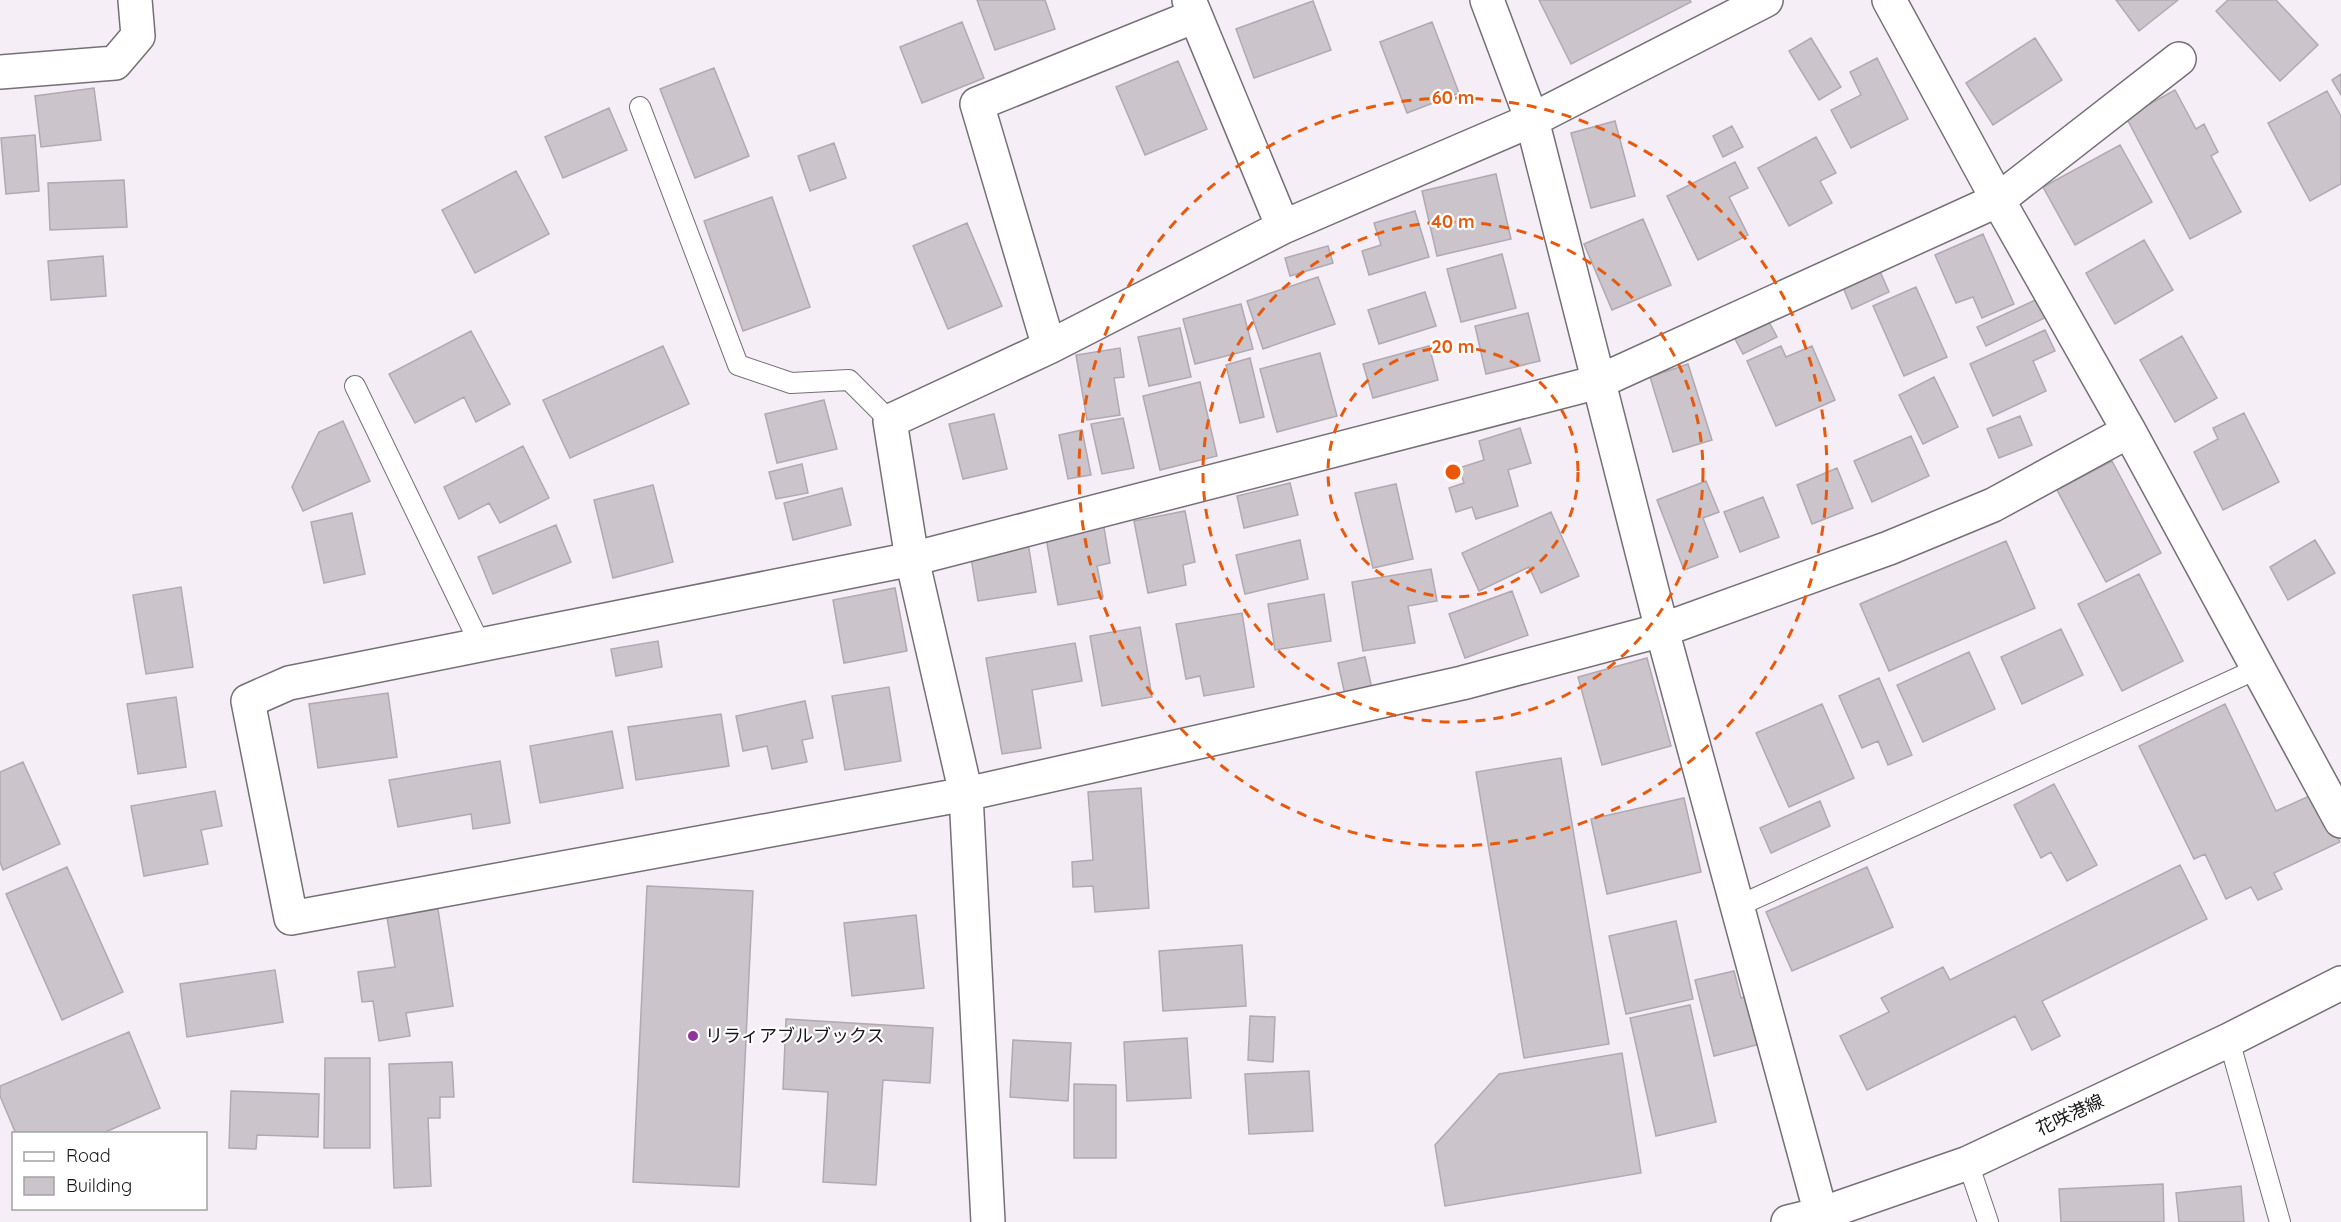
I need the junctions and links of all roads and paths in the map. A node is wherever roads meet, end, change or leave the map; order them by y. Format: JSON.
{"nodes":[{"id":1,"x":135,"y":0,"type":"edge"},
{"id":2,"x":1487,"y":0,"type":"edge"},
{"id":3,"x":1766,"y":0,"type":"edge"},
{"id":4,"x":1889,"y":0,"type":"edge"},
{"id":5,"x":1192,"y":8,"type":"edge"},
{"id":6,"x":2179,"y":59,"type":"dead end"},
{"id":7,"x":0,"y":72,"type":"edge"},
{"id":8,"x":640,"y":107,"type":"dead end"},
{"id":9,"x":1532,"y":120,"type":"junction"},
{"id":10,"x":1998,"y":200,"type":"junction"},
{"id":11,"x":1283,"y":227,"type":"junction"},
{"id":12,"x":1049,"y":346,"type":"junction"},
{"id":13,"x":1598,"y":382,"type":"junction"},
{"id":14,"x":355,"y":386,"type":"dead end"},
{"id":15,"x":890,"y":421,"type":"junction"},
{"id":16,"x":2129,"y":430,"type":"junction"},
{"id":17,"x":912,"y":559,"type":"junction"},
{"id":18,"x":1662,"y":630,"type":"junction"},
{"id":19,"x":480,"y":644,"type":"junction"},
{"id":20,"x":2259,"y":668,"type":"junction"},
{"id":21,"x":966,"y":794,"type":"junction"},
{"id":22,"x":2341,"y":821,"type":"edge"},
{"id":23,"x":1736,"y":907,"type":"junction"},
{"id":24,"x":2341,"y":983,"type":"edge"},
{"id":25,"x":2229,"y":1040,"type":"junction"},
{"id":26,"x":1968,"y":1163,"type":"junction"},
{"id":27,"x":1821,"y":1214,"type":"junction"},
{"id":28,"x":988,"y":1222,"type":"edge"},
{"id":29,"x":1788,"y":1222,"type":"edge"},
{"id":30,"x":1988,"y":1222,"type":"edge"},
{"id":31,"x":2280,"y":1222,"type":"edge"}],
"edges":[{"from":1,"to":7,"type":"street"},
{"from":2,"to":9,"type":"street"},
{"from":3,"to":9,"type":"street"},
{"from":4,"to":10,"type":"street"},
{"from":5,"to":11,"type":"street"},
{"from":5,"to":12,"type":"street"},
{"from":6,"to":10,"type":"street"},
{"from":8,"to":15,"type":"lane"},
{"from":9,"to":11,"type":"street"},
{"from":9,"to":13,"type":"street"},
{"from":10,"to":13,"type":"street"},
{"from":10,"to":16,"type":"street"},
{"from":11,"to":12,"type":"street"},
{"from":12,"to":15,"type":"street"},
{"from":13,"to":17,"type":"street"},
{"from":13,"to":18,"type":"street"},
{"from":14,"to":19,"type":"lane"},
{"from":15,"to":17,"type":"street"},
{"from":16,"to":18,"type":"street"},
{"from":16,"to":20,"type":"street"},
{"from":17,"to":19,"type":"street"},
{"from":17,"to":21,"type":"street"},
{"from":18,"to":21,"type":"street"},
{"from":18,"to":23,"type":"street"},
{"from":19,"to":21,"type":"street"},
{"from":20,"to":22,"type":"street"},
{"from":20,"to":23,"type":"lane"},
{"from":21,"to":28,"type":"street"},
{"from":23,"to":27,"type":"street"},
{"from":24,"to":25,"type":"street","name":"花咲港線"},
{"from":25,"to":26,"type":"street","name":"花咲港線"},
{"from":25,"to":31,"type":"lane"},
{"from":26,"to":27,"type":"street","name":"花咲港線"},
{"from":26,"to":30,"type":"lane"},
{"from":27,"to":29,"type":"street","name":"花咲港線"}]}
